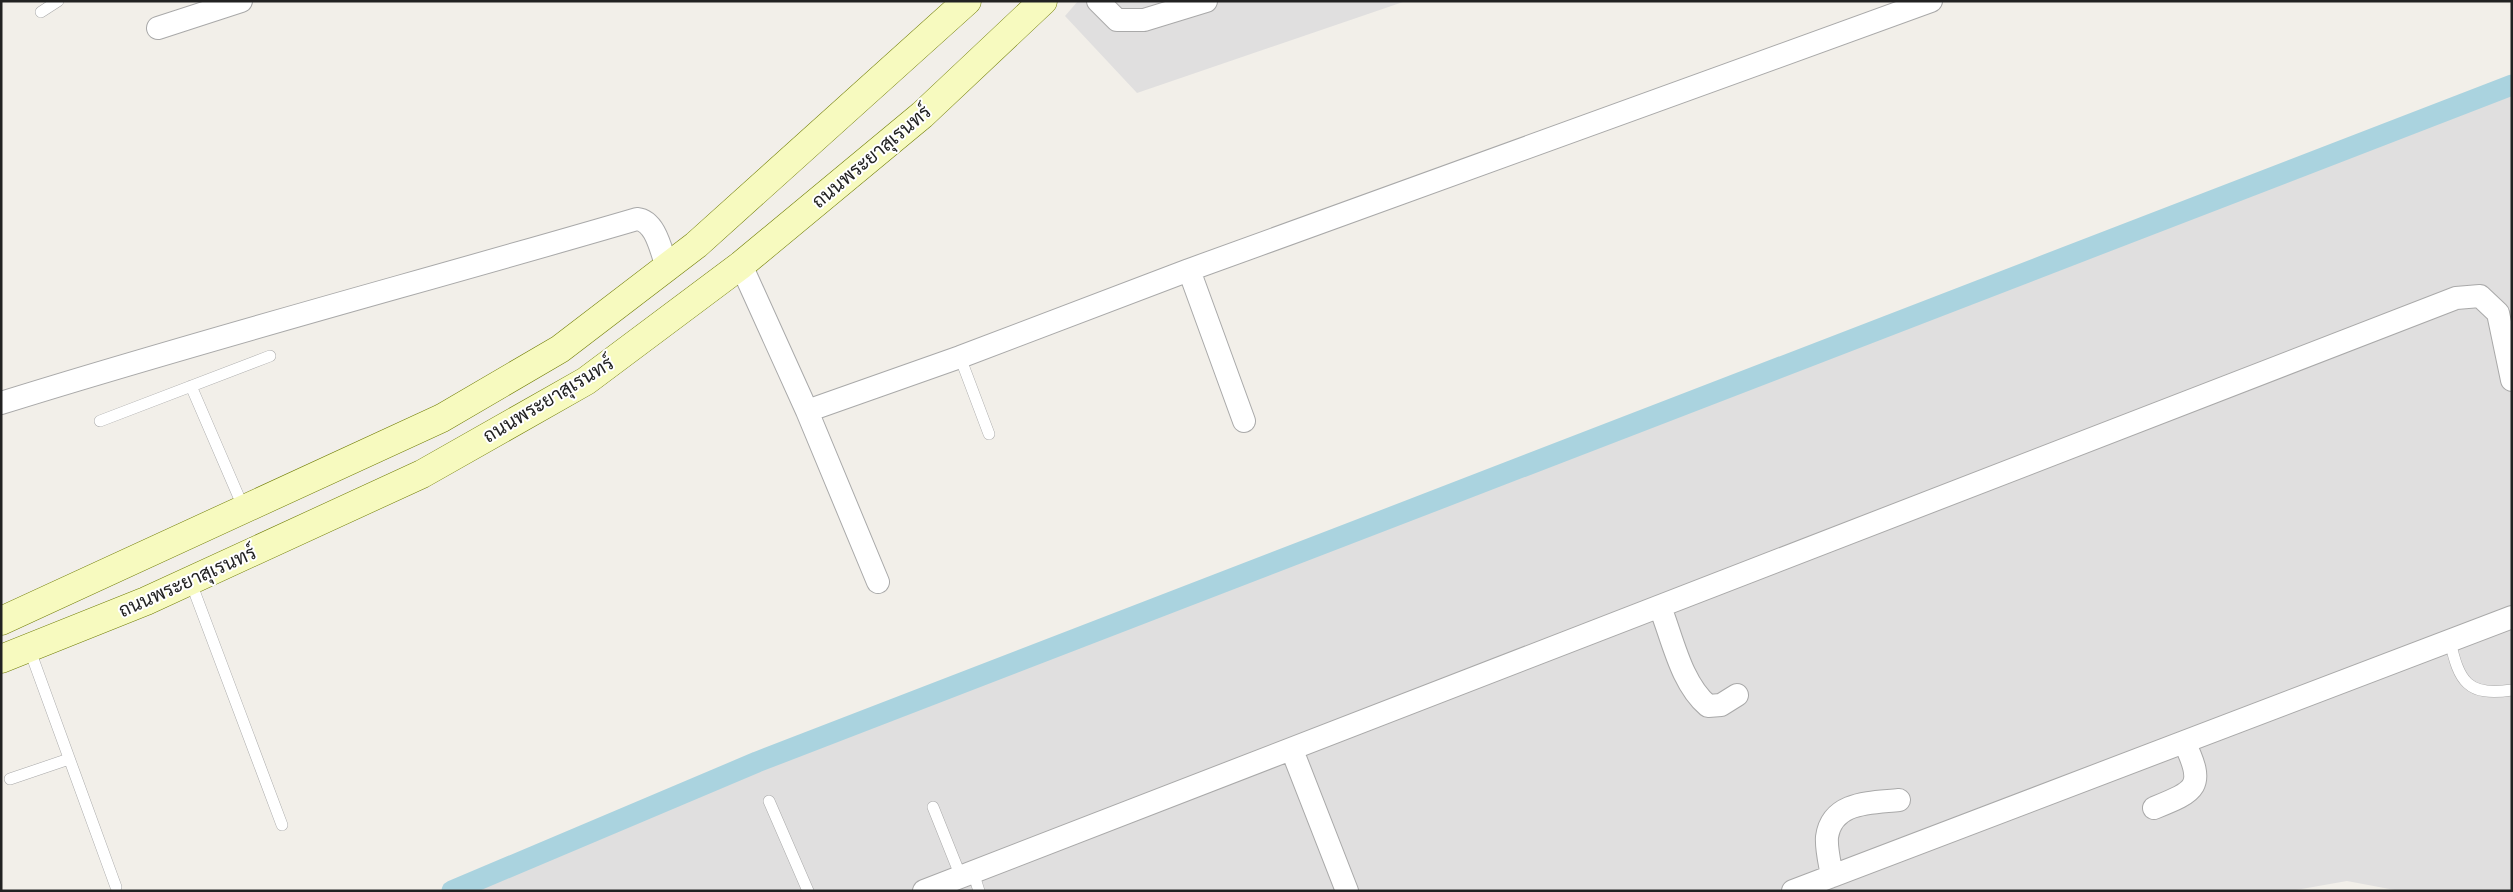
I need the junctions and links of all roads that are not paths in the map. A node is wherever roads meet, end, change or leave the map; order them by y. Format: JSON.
{"nodes":[{"id":1,"x":58,"y":1,"type":"edge"},
{"id":2,"x":241,"y":1,"type":"edge"},
{"id":3,"x":967,"y":1,"type":"edge"},
{"id":4,"x":1043,"y":1,"type":"edge"},
{"id":5,"x":1098,"y":1,"type":"edge"},
{"id":6,"x":1206,"y":1,"type":"edge"},
{"id":7,"x":1931,"y":1,"type":"edge"},
{"id":8,"x":41,"y":12,"type":"dead end"},
{"id":9,"x":158,"y":28,"type":"dead end"},
{"id":10,"x":741,"y":264,"type":"junction"},
{"id":11,"x":667,"y":268,"type":"junction"},
{"id":12,"x":1188,"y":270,"type":"junction"},
{"id":13,"x":270,"y":356,"type":"dead end"},
{"id":14,"x":960,"y":357,"type":"junction"},
{"id":15,"x":2512,"y":380,"type":"edge"},
{"id":16,"x":191,"y":386,"type":"junction"},
{"id":17,"x":1,"y":403,"type":"edge"},
{"id":18,"x":807,"y":411,"type":"junction"},
{"id":19,"x":100,"y":421,"type":"dead end"},
{"id":20,"x":1244,"y":421,"type":"dead end"},
{"id":21,"x":989,"y":434,"type":"dead end"},
{"id":22,"x":244,"y":509,"type":"junction"},
{"id":23,"x":190,"y":580,"type":"junction"},
{"id":24,"x":878,"y":582,"type":"dead end"},
{"id":25,"x":1660,"y":608,"type":"junction"},
{"id":26,"x":2512,"y":618,"type":"edge"},
{"id":27,"x":1,"y":621,"type":"edge"},
{"id":28,"x":2450,"y":641,"type":"junction"},
{"id":29,"x":29,"y":648,"type":"junction"},
{"id":30,"x":1,"y":659,"type":"edge"},
{"id":31,"x":2512,"y":690,"type":"edge"},
{"id":32,"x":1737,"y":695,"type":"dead end"},
{"id":33,"x":2184,"y":742,"type":"junction"},
{"id":34,"x":1292,"y":750,"type":"junction"},
{"id":35,"x":69,"y":759,"type":"junction"},
{"id":36,"x":10,"y":779,"type":"dead end"},
{"id":37,"x":1899,"y":800,"type":"dead end"},
{"id":38,"x":769,"y":801,"type":"dead end"},
{"id":39,"x":933,"y":807,"type":"dead end"},
{"id":40,"x":2154,"y":808,"type":"dead end"},
{"id":41,"x":282,"y":824,"type":"dead end"},
{"id":42,"x":1832,"y":876,"type":"junction"},
{"id":43,"x":971,"y":880,"type":"edge"},
{"id":44,"x":116,"y":887,"type":"dead end"},
{"id":45,"x":808,"y":891,"type":"edge"},
{"id":46,"x":924,"y":891,"type":"edge"},
{"id":47,"x":1347,"y":891,"type":"edge"},
{"id":48,"x":1793,"y":891,"type":"edge"}],
"edges":[{"from":1,"to":8,"type":"lane"},
{"from":2,"to":9,"type":"street"},
{"from":3,"to":11,"type":"street","name":"ถนนพระยาสุเรนทร์"},
{"from":4,"to":10,"type":"street","name":"ถนนพระยาสุเรนทร์"},
{"from":5,"to":6,"type":"street"},
{"from":7,"to":12,"type":"street"},
{"from":10,"to":18,"type":"street"},
{"from":10,"to":23,"type":"street","name":"ถนนพระยาสุเรนทร์"},
{"from":11,"to":17,"type":"street"},
{"from":11,"to":22,"type":"street","name":"ถนนพระยาสุเรนทร์"},
{"from":12,"to":14,"type":"street"},
{"from":12,"to":20,"type":"street"},
{"from":13,"to":16,"type":"lane"},
{"from":14,"to":18,"type":"street"},
{"from":14,"to":21,"type":"lane"},
{"from":15,"to":25,"type":"street"},
{"from":16,"to":19,"type":"lane"},
{"from":16,"to":22,"type":"lane"},
{"from":18,"to":24,"type":"street"},
{"from":22,"to":27,"type":"street","name":"ถนนพระยาสุเรนทร์"},
{"from":23,"to":29,"type":"street","name":"ถนนพระยาสุเรนทร์"},
{"from":23,"to":41,"type":"lane"},
{"from":25,"to":32,"type":"street"},
{"from":25,"to":34,"type":"street"},
{"from":26,"to":28,"type":"street"},
{"from":28,"to":31,"type":"lane"},
{"from":28,"to":33,"type":"street"},
{"from":29,"to":30,"type":"street","name":"ถนนพระยาสุเรนทร์"},
{"from":29,"to":35,"type":"lane"},
{"from":33,"to":40,"type":"street"},
{"from":33,"to":42,"type":"street"},
{"from":34,"to":43,"type":"street"},
{"from":34,"to":47,"type":"street"},
{"from":35,"to":36,"type":"lane"},
{"from":35,"to":44,"type":"lane"},
{"from":37,"to":42,"type":"street"},
{"from":38,"to":45,"type":"lane"},
{"from":39,"to":43,"type":"lane"},
{"from":42,"to":48,"type":"street"},
{"from":43,"to":46,"type":"street"}]}
